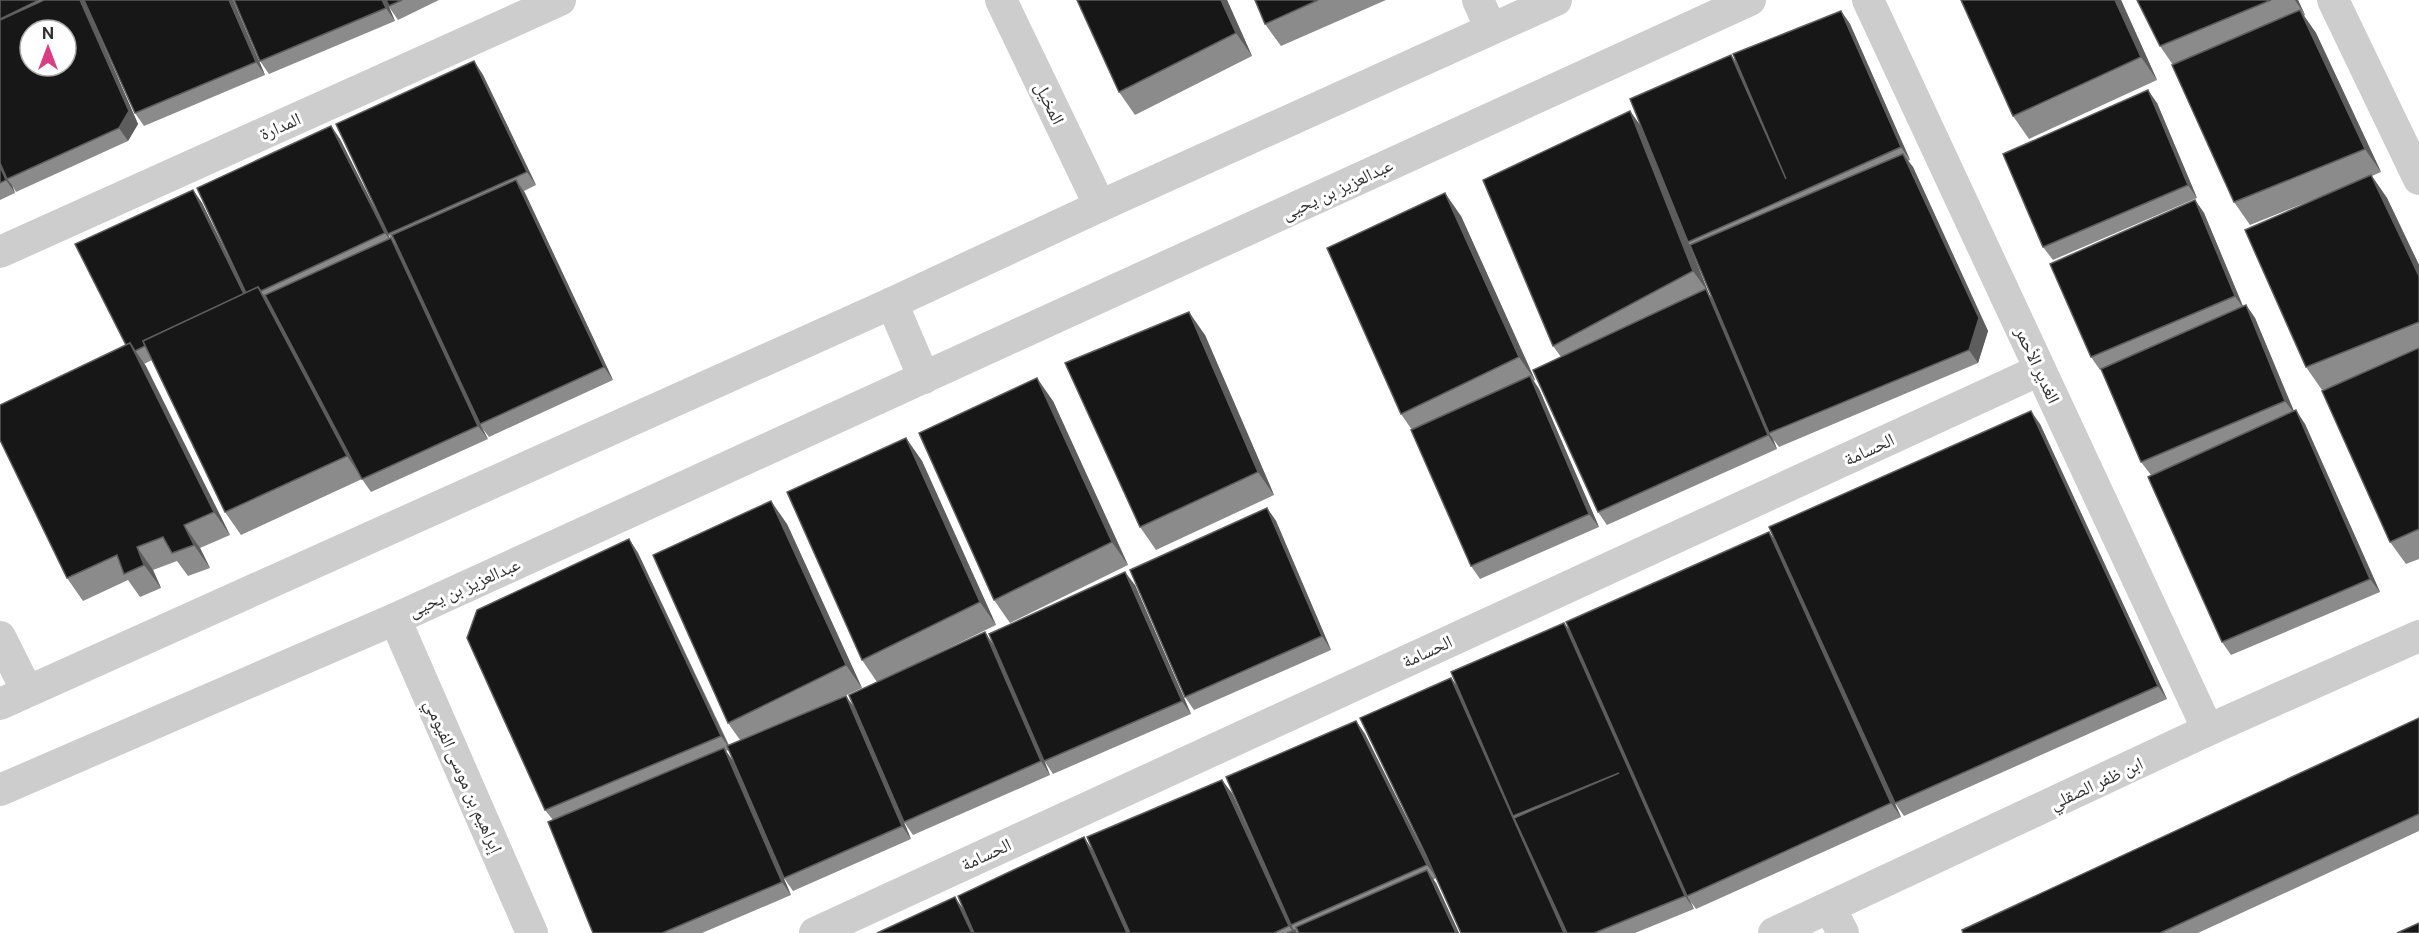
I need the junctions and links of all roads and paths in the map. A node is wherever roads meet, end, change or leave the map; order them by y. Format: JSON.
{"nodes":[{"id":1,"x":560,"y":0,"type":"edge"},
{"id":2,"x":1000,"y":0,"type":"edge"},
{"id":3,"x":1556,"y":0,"type":"edge"},
{"id":4,"x":1750,"y":0,"type":"edge"},
{"id":5,"x":1868,"y":0,"type":"edge"},
{"id":6,"x":2332,"y":0,"type":"edge"},
{"id":7,"x":1484,"y":14,"type":"edge"},
{"id":8,"x":2419,"y":179,"type":"edge"},
{"id":9,"x":1100,"y":206,"type":"junction"},
{"id":10,"x":0,"y":252,"type":"edge"},
{"id":11,"x":892,"y":303,"type":"junction"},
{"id":12,"x":2040,"y":370,"type":"junction"},
{"id":13,"x":924,"y":378,"type":"junction"},
{"id":14,"x":395,"y":619,"type":"junction"},
{"id":15,"x":2419,"y":636,"type":"edge"},
{"id":16,"x":0,"y":637,"type":"edge"},
{"id":17,"x":13,"y":698,"type":"edge"},
{"id":18,"x":2208,"y":730,"type":"junction"},
{"id":19,"x":0,"y":790,"type":"edge"},
{"id":20,"x":1836,"y":920,"type":"edge"},
{"id":21,"x":532,"y":933,"type":"edge"},
{"id":22,"x":815,"y":933,"type":"edge"},
{"id":23,"x":1774,"y":933,"type":"edge"}],
"edges":[{"from":1,"to":10,"type":"street","name":"المدارة"},
{"from":2,"to":9,"type":"street","name":"المخيل"},
{"from":3,"to":7,"type":"street"},
{"from":4,"to":13,"type":"street","name":"عبدالعزيز بن يحيى"},
{"from":5,"to":12,"type":"street","name":"الغدير الأحمر"},
{"from":6,"to":8,"type":"street"},
{"from":7,"to":9,"type":"street"},
{"from":9,"to":11,"type":"street"},
{"from":11,"to":13,"type":"street"},
{"from":11,"to":17,"type":"street"},
{"from":12,"to":18,"type":"street","name":"الغدير الأحمر"},
{"from":12,"to":22,"type":"street","name":"الحسامة"},
{"from":13,"to":14,"type":"street","name":"عبدالعزيز بن يحيى"},
{"from":14,"to":19,"type":"street","name":"عبدالعزيز بن يحيى"},
{"from":14,"to":21,"type":"street","name":"إبراهيم بن موسى الفيومي"},
{"from":15,"to":18,"type":"street","name":"ابن ظفر الصقلي"},
{"from":16,"to":17,"type":"street"},
{"from":18,"to":20,"type":"street","name":"ابن ظفر الصقلي"},
{"from":20,"to":23,"type":"street","name":"ابن ظفر الصقلي"}]}
